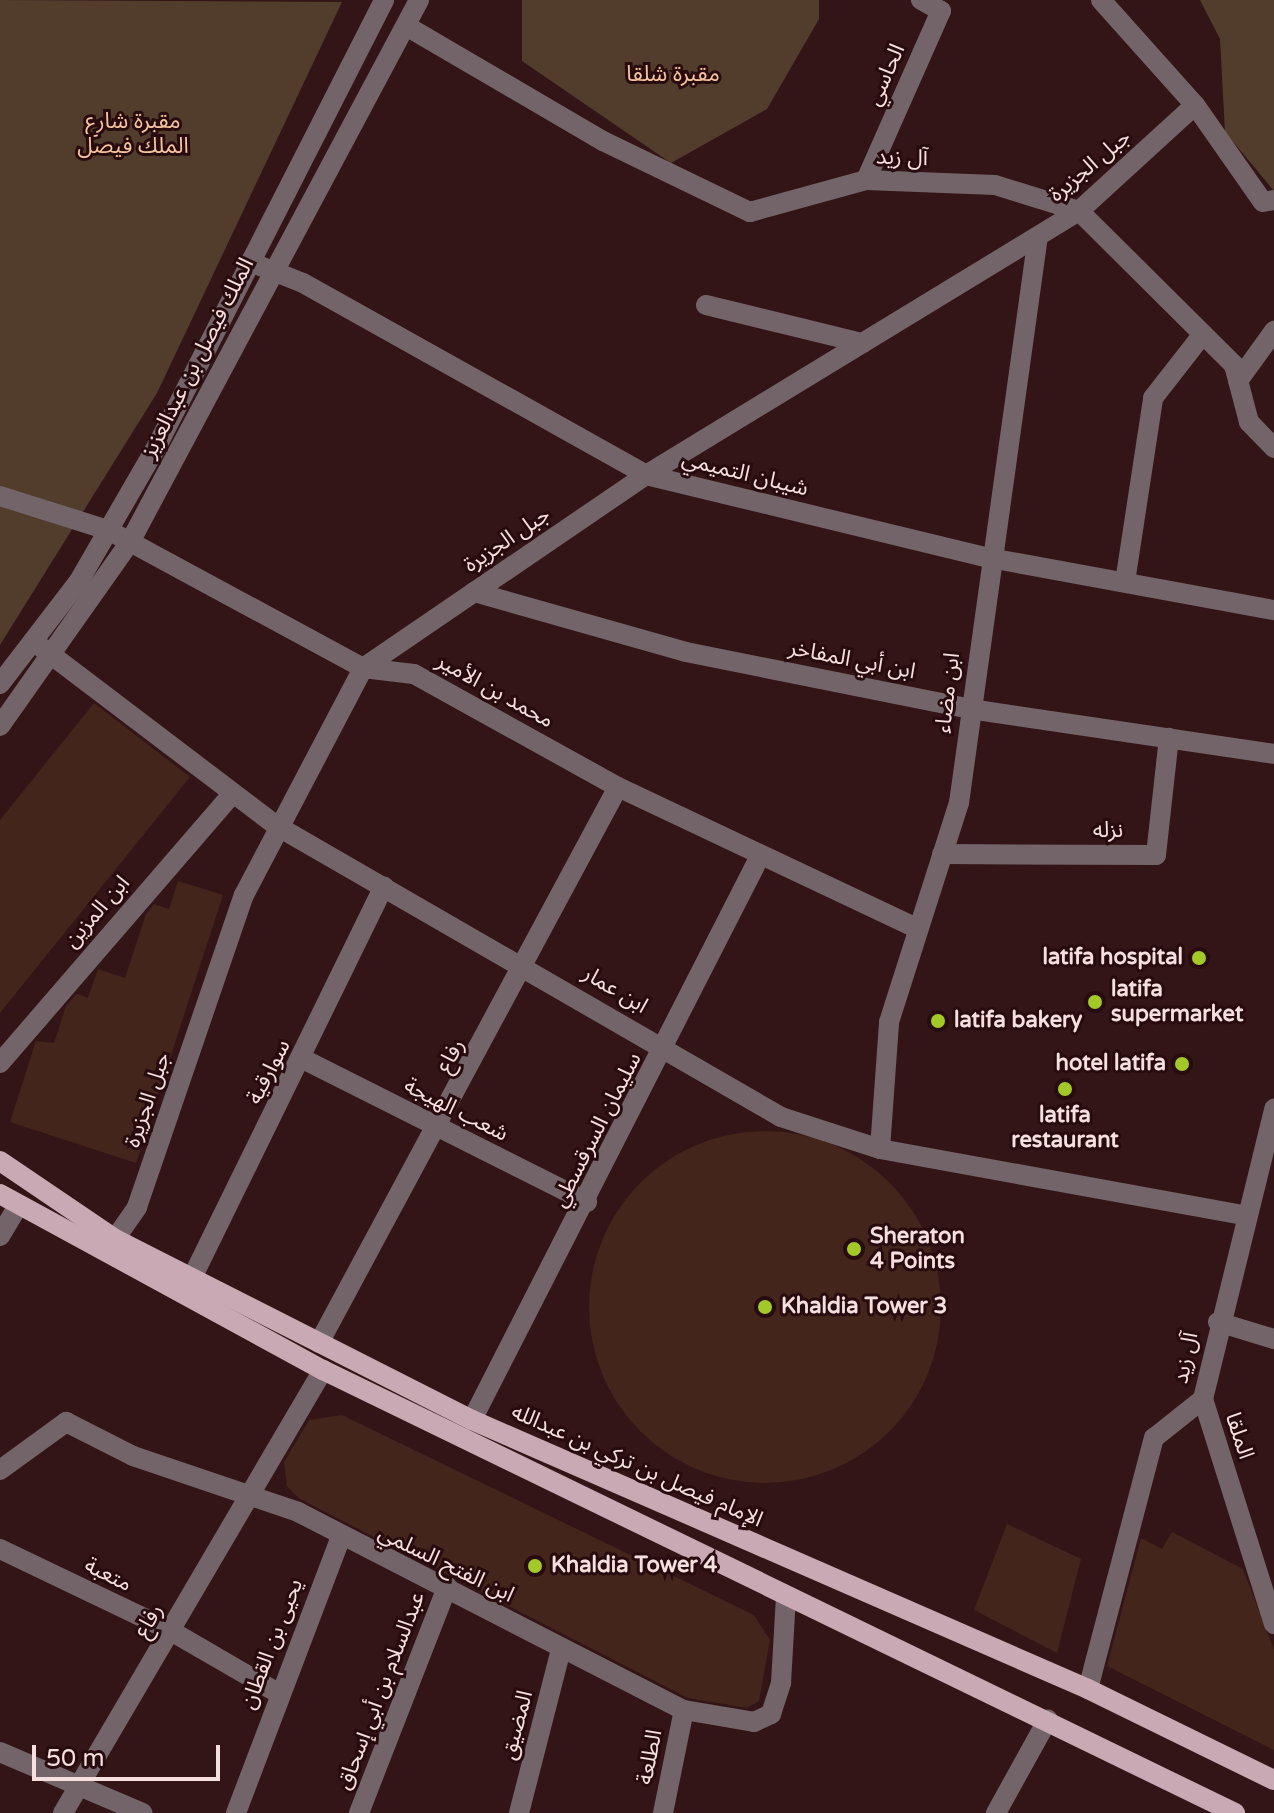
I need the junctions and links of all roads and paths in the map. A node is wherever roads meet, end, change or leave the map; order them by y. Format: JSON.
{"nodes":[{"id":1,"x":384,"y":0,"type":"edge"},
{"id":2,"x":419,"y":0,"type":"edge"},
{"id":3,"x":921,"y":0,"type":"edge"},
{"id":4,"x":1101,"y":0,"type":"edge"},
{"id":5,"x":408,"y":27,"type":"junction"},
{"id":6,"x":1195,"y":105,"type":"junction"},
{"id":7,"x":866,"y":180,"type":"junction"},
{"id":8,"x":1274,"y":200,"type":"edge"},
{"id":9,"x":1079,"y":211,"type":"junction"},
{"id":10,"x":1038,"y":236,"type":"junction"},
{"id":11,"x":250,"y":262,"type":"junction"},
{"id":12,"x":270,"y":270,"type":"junction"},
{"id":13,"x":706,"y":305,"type":"dead end"},
{"id":14,"x":1274,"y":331,"type":"edge"},
{"id":15,"x":1203,"y":334,"type":"junction"},
{"id":16,"x":862,"y":343,"type":"junction"},
{"id":17,"x":1267,"y":353,"type":"edge"},
{"id":18,"x":1238,"y":381,"type":"junction"},
{"id":19,"x":1274,"y":448,"type":"edge"},
{"id":20,"x":646,"y":475,"type":"junction"},
{"id":21,"x":0,"y":496,"type":"edge"},
{"id":22,"x":108,"y":530,"type":"junction"},
{"id":23,"x":130,"y":542,"type":"junction"},
{"id":24,"x":990,"y":558,"type":"junction"},
{"id":25,"x":1125,"y":582,"type":"junction"},
{"id":26,"x":474,"y":592,"type":"junction"},
{"id":27,"x":1274,"y":610,"type":"edge"},
{"id":28,"x":33,"y":641,"type":"junction"},
{"id":29,"x":53,"y":655,"type":"junction"},
{"id":30,"x":363,"y":668,"type":"junction"},
{"id":31,"x":0,"y":684,"type":"edge"},
{"id":32,"x":970,"y":709,"type":"junction"},
{"id":33,"x":0,"y":726,"type":"edge"},
{"id":34,"x":1169,"y":738,"type":"junction"},
{"id":35,"x":1274,"y":754,"type":"edge"},
{"id":36,"x":618,"y":787,"type":"junction"},
{"id":37,"x":231,"y":795,"type":"junction"},
{"id":38,"x":277,"y":826,"type":"junction"},
{"id":39,"x":942,"y":854,"type":"junction"},
{"id":40,"x":759,"y":858,"type":"junction"},
{"id":41,"x":384,"y":886,"type":"junction"},
{"id":42,"x":918,"y":929,"type":"junction"},
{"id":43,"x":528,"y":965,"type":"junction"},
{"id":44,"x":666,"y":1048,"type":"junction"},
{"id":45,"x":303,"y":1059,"type":"junction"},
{"id":46,"x":0,"y":1063,"type":"edge"},
{"id":47,"x":1274,"y":1109,"type":"edge"},
{"id":48,"x":439,"y":1128,"type":"junction"},
{"id":49,"x":1269,"y":1147,"type":"edge"},
{"id":50,"x":880,"y":1149,"type":"junction"},
{"id":51,"x":0,"y":1161,"type":"edge"},
{"id":52,"x":0,"y":1194,"type":"edge"},
{"id":53,"x":587,"y":1202,"type":"junction"},
{"id":54,"x":18,"y":1206,"type":"junction"},
{"id":55,"x":1243,"y":1215,"type":"junction"},
{"id":56,"x":0,"y":1236,"type":"edge"},
{"id":57,"x":115,"y":1239,"type":"junction"},
{"id":58,"x":192,"y":1278,"type":"junction"},
{"id":59,"x":1218,"y":1322,"type":"junction"},
{"id":60,"x":1274,"y":1339,"type":"edge"},
{"id":61,"x":319,"y":1343,"type":"junction"},
{"id":62,"x":323,"y":1370,"type":"junction"},
{"id":63,"x":1203,"y":1399,"type":"junction"},
{"id":64,"x":472,"y":1420,"type":"junction"},
{"id":65,"x":0,"y":1470,"type":"edge"},
{"id":66,"x":251,"y":1498,"type":"junction"},
{"id":67,"x":340,"y":1539,"type":"junction"},
{"id":68,"x":0,"y":1549,"type":"edge"},
{"id":69,"x":447,"y":1587,"type":"junction"},
{"id":70,"x":786,"y":1597,"type":"junction"},
{"id":71,"x":1274,"y":1624,"type":"edge"},
{"id":72,"x":171,"y":1631,"type":"junction"},
{"id":73,"x":561,"y":1650,"type":"junction"},
{"id":74,"x":1088,"y":1689,"type":"junction"},
{"id":75,"x":278,"y":1693,"type":"junction"},
{"id":76,"x":684,"y":1710,"type":"junction"},
{"id":77,"x":1048,"y":1719,"type":"junction"},
{"id":78,"x":0,"y":1752,"type":"edge"},
{"id":79,"x":1274,"y":1780,"type":"edge"},
{"id":80,"x":76,"y":1789,"type":"junction"},
{"id":81,"x":63,"y":1813,"type":"edge"},
{"id":82,"x":142,"y":1813,"type":"edge"},
{"id":83,"x":236,"y":1813,"type":"edge"},
{"id":84,"x":359,"y":1813,"type":"edge"},
{"id":85,"x":519,"y":1813,"type":"edge"},
{"id":86,"x":663,"y":1813,"type":"edge"},
{"id":87,"x":996,"y":1813,"type":"edge"},
{"id":88,"x":1234,"y":1813,"type":"edge"}],
"edges":[{"from":1,"to":11,"type":"street","name":"الملك فيصل بن عبدالعزيز"},
{"from":2,"to":5,"type":"street","name":"الملك فيصل بن عبدالعزيز"},
{"from":3,"to":7,"type":"street","name":"الحاسي"},
{"from":4,"to":6,"type":"street"},
{"from":5,"to":7,"type":"street","name":"آل زيد"},
{"from":5,"to":12,"type":"street","name":"الملك فيصل بن عبدالعزيز"},
{"from":6,"to":8,"type":"street"},
{"from":6,"to":9,"type":"street","name":"جبل الجزيرة"},
{"from":7,"to":9,"type":"street","name":"آل زيد"},
{"from":9,"to":10,"type":"street","name":"جبل الجزيرة"},
{"from":9,"to":15,"type":"street","name":"آل زيد"},
{"from":10,"to":16,"type":"street","name":"جبل الجزيرة"},
{"from":10,"to":24,"type":"street","name":"ابن مضاء"},
{"from":11,"to":12,"type":"street","name":"شيبان التميمي"},
{"from":11,"to":22,"type":"street","name":"الملك فيصل بن عبدالعزيز"},
{"from":12,"to":20,"type":"street","name":"شيبان التميمي"},
{"from":12,"to":23,"type":"street","name":"الملك فيصل بن عبدالعزيز"},
{"from":13,"to":16,"type":"street"},
{"from":14,"to":17,"type":"street"},
{"from":15,"to":18,"type":"street","name":"آل زيد"},
{"from":15,"to":25,"type":"street"},
{"from":16,"to":20,"type":"street","name":"جبل الجزيرة"},
{"from":17,"to":18,"type":"street"},
{"from":18,"to":19,"type":"street","name":"آل زيد"},
{"from":20,"to":24,"type":"street","name":"شيبان التميمي"},
{"from":20,"to":26,"type":"street","name":"جبل الجزيرة"},
{"from":21,"to":22,"type":"street","name":"محمد بن الأمير"},
{"from":22,"to":23,"type":"street","name":"محمد بن الأمير"},
{"from":22,"to":28,"type":"street","name":"الملك فيصل بن عبدالعزيز"},
{"from":23,"to":29,"type":"street","name":"الملك فيصل بن عبدالعزيز"},
{"from":23,"to":30,"type":"street","name":"محمد بن الأمير"},
{"from":24,"to":25,"type":"street","name":"شيبان التميمي"},
{"from":24,"to":32,"type":"street","name":"ابن مضاء"},
{"from":25,"to":27,"type":"street","name":"شيبان التميمي"},
{"from":26,"to":30,"type":"street","name":"جبل الجزيرة"},
{"from":26,"to":32,"type":"street","name":"ابن أبي المفاخر"},
{"from":28,"to":29,"type":"street","name":"ابن عمار"},
{"from":28,"to":31,"type":"street","name":"الملك فيصل بن عبدالعزيز"},
{"from":29,"to":33,"type":"street","name":"الملك فيصل بن عبدالعزيز"},
{"from":29,"to":37,"type":"street","name":"ابن عمار"},
{"from":30,"to":36,"type":"street","name":"محمد بن الأمير"},
{"from":30,"to":38,"type":"street","name":"جبل الجزيرة"},
{"from":32,"to":34,"type":"street","name":"ابن أبي المفاخر"},
{"from":32,"to":39,"type":"street","name":"ابن مضاء"},
{"from":34,"to":35,"type":"street","name":"ابن أبي المفاخر"},
{"from":34,"to":39,"type":"street","name":"نزله"},
{"from":36,"to":40,"type":"street","name":"محمد بن الأمير"},
{"from":36,"to":43,"type":"street","name":"رفاع"},
{"from":37,"to":38,"type":"street","name":"ابن عمار"},
{"from":37,"to":46,"type":"street","name":"ابن المزين"},
{"from":38,"to":41,"type":"street","name":"ابن عمار"},
{"from":38,"to":57,"type":"street","name":"جبل الجزيرة"},
{"from":39,"to":42,"type":"street","name":"ابن مضاء"},
{"from":40,"to":42,"type":"street","name":"محمد بن الأمير"},
{"from":40,"to":44,"type":"street","name":"سليمان السرقسطي"},
{"from":41,"to":43,"type":"street","name":"ابن عمار"},
{"from":41,"to":45,"type":"street","name":"سوارقية"},
{"from":42,"to":50,"type":"street","name":"ابن مضاء"},
{"from":43,"to":44,"type":"street","name":"ابن عمار"},
{"from":43,"to":48,"type":"street","name":"رفاع"},
{"from":44,"to":50,"type":"street","name":"ابن عمار"},
{"from":44,"to":53,"type":"street","name":"سليمان السرقسطي"},
{"from":45,"to":48,"type":"street","name":"شعب الهيجة"},
{"from":45,"to":58,"type":"street","name":"سوارقية"},
{"from":47,"to":49,"type":"street","name":"آل زيد"},
{"from":48,"to":53,"type":"street","name":"شعب الهيجة"},
{"from":48,"to":61,"type":"street","name":"رفاع"},
{"from":49,"to":55,"type":"street","name":"آل زيد"},
{"from":50,"to":55,"type":"street","name":"ابن عمار"},
{"from":51,"to":57,"type":"main road","name":"الإمام فيصل بن تركي بن عبدالله"},
{"from":52,"to":54,"type":"main road"},
{"from":53,"to":64,"type":"street","name":"سليمان السرقسطي"},
{"from":54,"to":56,"type":"street"},
{"from":54,"to":62,"type":"main road"},
{"from":55,"to":59,"type":"street","name":"آل زيد"},
{"from":57,"to":58,"type":"main road","name":"الإمام فيصل بن تركي بن عبدالله"},
{"from":58,"to":61,"type":"main road","name":"الإمام فيصل بن تركي بن عبدالله"},
{"from":59,"to":60,"type":"street"},
{"from":59,"to":63,"type":"street","name":"آل زيد"},
{"from":61,"to":64,"type":"main road","name":"الإمام فيصل بن تركي بن عبدالله"},
{"from":62,"to":66,"type":"street","name":"رفاع"},
{"from":62,"to":70,"type":"main road"},
{"from":63,"to":71,"type":"street","name":"الملقا"},
{"from":63,"to":74,"type":"street","name":"آل زيد"},
{"from":64,"to":74,"type":"main road","name":"الإمام فيصل بن تركي بن عبدالله"},
{"from":65,"to":66,"type":"street","name":"ابن الفتح السلمي"},
{"from":66,"to":67,"type":"street","name":"ابن الفتح السلمي"},
{"from":66,"to":72,"type":"street","name":"رفاع"},
{"from":67,"to":69,"type":"street","name":"ابن الفتح السلمي"},
{"from":67,"to":75,"type":"street","name":"يحيى بن القطان"},
{"from":68,"to":72,"type":"street","name":"متعبة"},
{"from":69,"to":73,"type":"street","name":"ابن الفتح السلمي"},
{"from":69,"to":84,"type":"street","name":"عبدالسلام بن أبي إسحاق"},
{"from":70,"to":76,"type":"street","name":"ابن الفتح السلمي"},
{"from":70,"to":77,"type":"main road"},
{"from":72,"to":75,"type":"street","name":"متعبة"},
{"from":72,"to":80,"type":"street","name":"رفاع"},
{"from":73,"to":76,"type":"street","name":"ابن الفتح السلمي"},
{"from":73,"to":85,"type":"street","name":"المضيق"},
{"from":74,"to":79,"type":"main road","name":"الإمام فيصل بن تركي بن عبدالله"},
{"from":75,"to":83,"type":"street","name":"يحيى بن القطان"},
{"from":76,"to":86,"type":"street","name":"الطلعة"},
{"from":77,"to":87,"type":"street"},
{"from":77,"to":88,"type":"main road"},
{"from":78,"to":80,"type":"street"},
{"from":80,"to":81,"type":"street","name":"رفاع"},
{"from":80,"to":82,"type":"street"}]}
